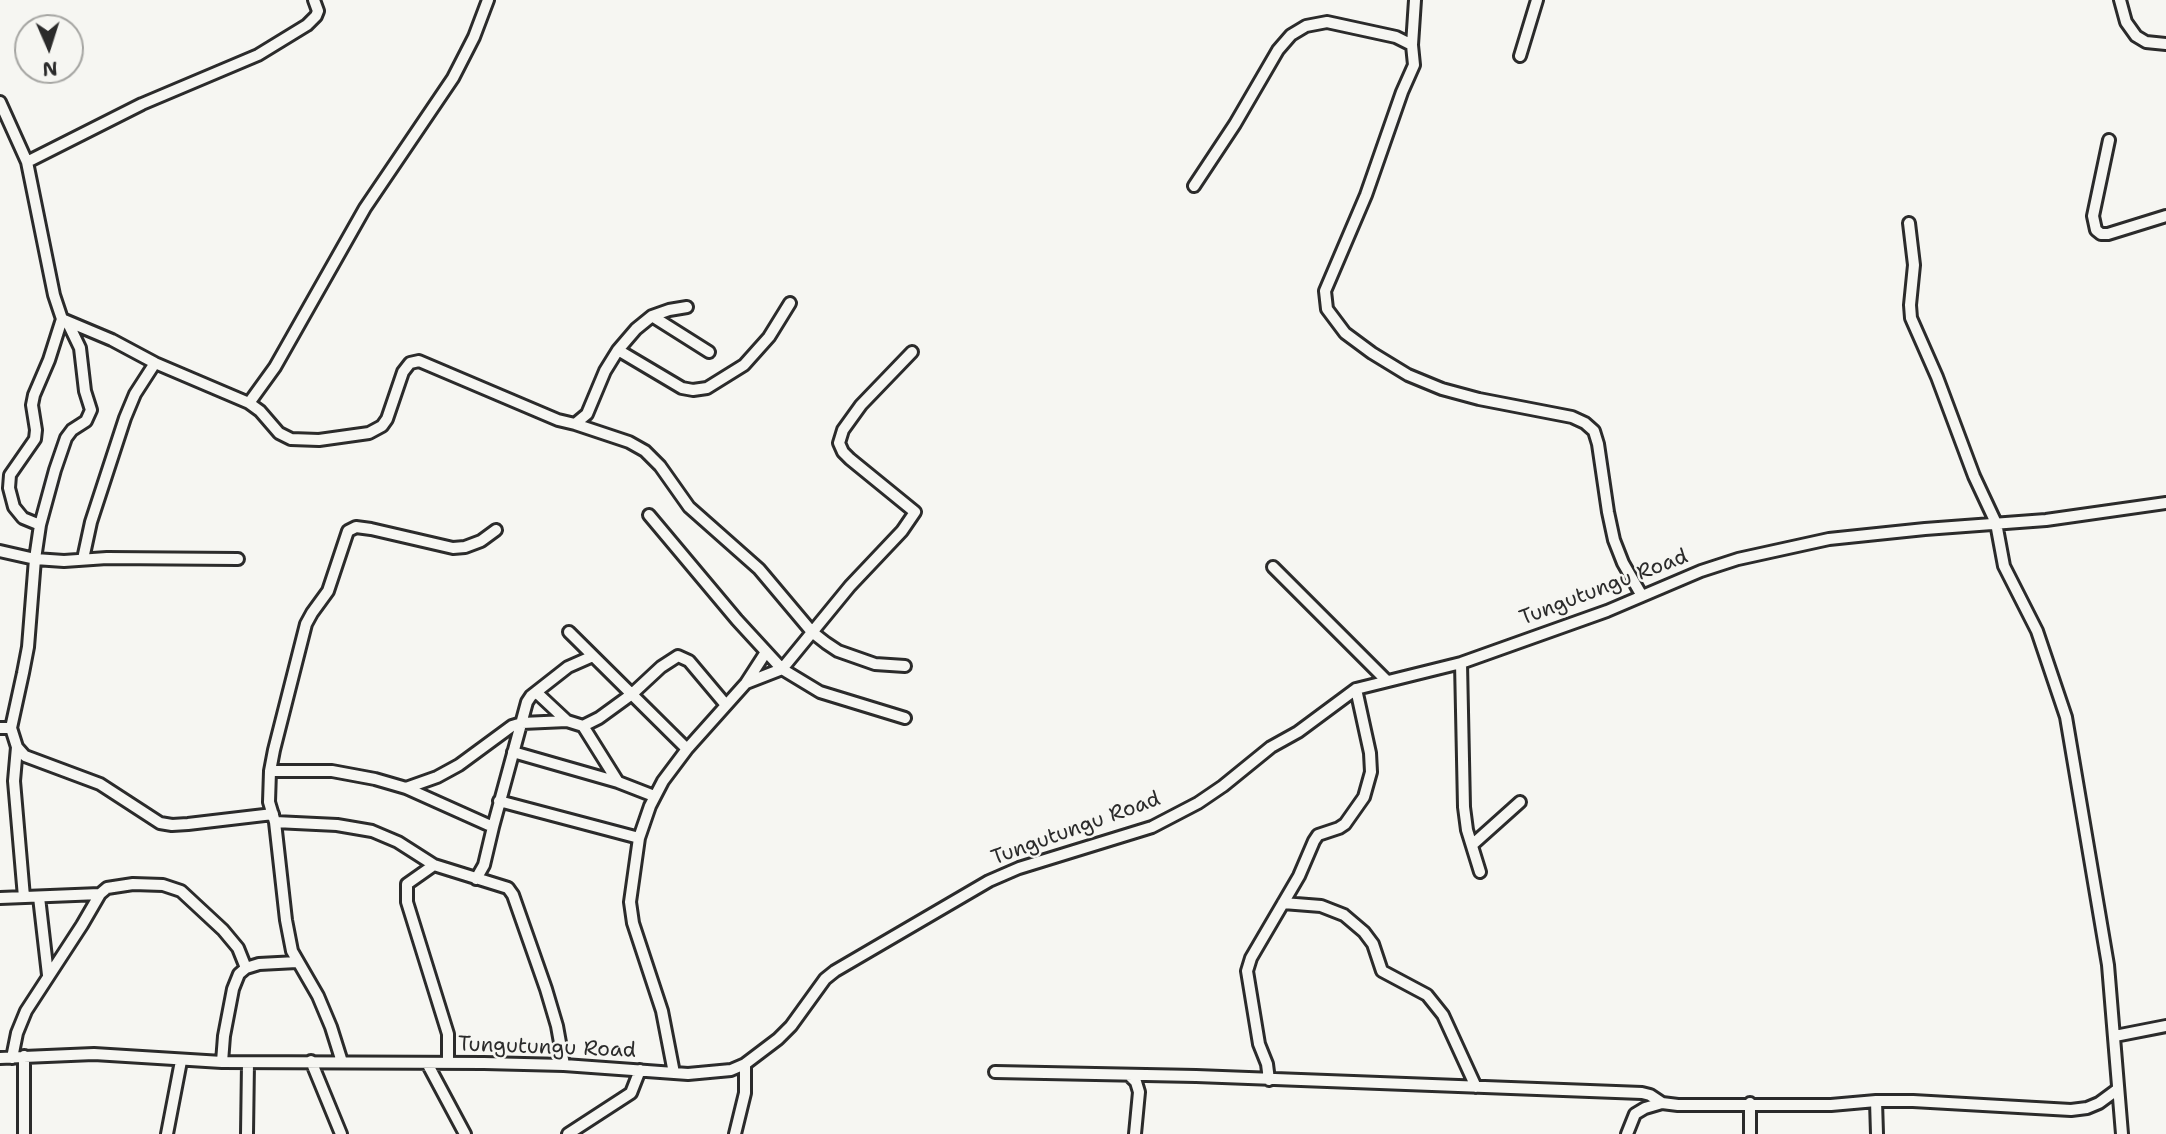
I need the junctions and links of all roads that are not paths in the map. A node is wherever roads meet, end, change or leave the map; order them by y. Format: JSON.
{"nodes":[{"id":1,"x":314,"y":0,"type":"edge"},
{"id":2,"x":488,"y":0,"type":"edge"},
{"id":3,"x":1415,"y":0,"type":"edge"},
{"id":4,"x":1537,"y":0,"type":"edge"},
{"id":5,"x":2120,"y":0,"type":"edge"},
{"id":6,"x":2166,"y":44,"type":"edge"},
{"id":7,"x":1412,"y":46,"type":"junction"},
{"id":8,"x":1520,"y":56,"type":"dead end"},
{"id":9,"x":0,"y":102,"type":"edge"},
{"id":10,"x":5,"y":128,"type":"edge"},
{"id":11,"x":2109,"y":140,"type":"dead end"},
{"id":12,"x":27,"y":162,"type":"junction"},
{"id":13,"x":1194,"y":186,"type":"dead end"},
{"id":14,"x":2166,"y":216,"type":"edge"},
{"id":15,"x":1909,"y":222,"type":"dead end"},
{"id":16,"x":790,"y":303,"type":"dead end"},
{"id":17,"x":687,"y":307,"type":"dead end"},
{"id":18,"x":652,"y":316,"type":"junction"},
{"id":19,"x":65,"y":321,"type":"junction"},
{"id":20,"x":618,"y":350,"type":"junction"},
{"id":21,"x":709,"y":352,"type":"dead end"},
{"id":22,"x":912,"y":352,"type":"dead end"},
{"id":23,"x":155,"y":363,"type":"junction"},
{"id":24,"x":249,"y":403,"type":"junction"},
{"id":25,"x":575,"y":424,"type":"junction"},
{"id":26,"x":2166,"y":503,"type":"edge"},
{"id":27,"x":649,"y":515,"type":"dead end"},
{"id":28,"x":1996,"y":523,"type":"junction"},
{"id":29,"x":40,"y":525,"type":"junction"},
{"id":30,"x":496,"y":530,"type":"dead end"},
{"id":31,"x":0,"y":551,"type":"edge"},
{"id":32,"x":35,"y":559,"type":"junction"},
{"id":33,"x":83,"y":559,"type":"junction"},
{"id":34,"x":239,"y":559,"type":"dead end"},
{"id":35,"x":1273,"y":567,"type":"dead end"},
{"id":36,"x":1642,"y":596,"type":"junction"},
{"id":37,"x":569,"y":632,"type":"dead end"},
{"id":38,"x":812,"y":632,"type":"junction"},
{"id":39,"x":766,"y":652,"type":"junction"},
{"id":40,"x":593,"y":656,"type":"junction"},
{"id":41,"x":1461,"y":663,"type":"junction"},
{"id":42,"x":905,"y":666,"type":"dead end"},
{"id":43,"x":782,"y":669,"type":"junction"},
{"id":44,"x":1386,"y":680,"type":"junction"},
{"id":45,"x":746,"y":683,"type":"junction"},
{"id":46,"x":1356,"y":689,"type":"junction"},
{"id":47,"x":536,"y":691,"type":"junction"},
{"id":48,"x":632,"y":694,"type":"junction"},
{"id":49,"x":726,"y":705,"type":"junction"},
{"id":50,"x":905,"y":718,"type":"dead end"},
{"id":51,"x":567,"y":720,"type":"junction"},
{"id":52,"x":522,"y":723,"type":"junction"},
{"id":53,"x":583,"y":726,"type":"junction"},
{"id":54,"x":5,"y":728,"type":"edge"},
{"id":55,"x":17,"y":747,"type":"junction"},
{"id":56,"x":687,"y":749,"type":"junction"},
{"id":57,"x":513,"y":752,"type":"junction"},
{"id":58,"x":270,"y":771,"type":"junction"},
{"id":59,"x":618,"y":782,"type":"junction"},
{"id":60,"x":406,"y":788,"type":"junction"},
{"id":61,"x":654,"y":796,"type":"junction"},
{"id":62,"x":499,"y":801,"type":"junction"},
{"id":63,"x":1520,"y":802,"type":"dead end"},
{"id":64,"x":274,"y":818,"type":"junction"},
{"id":65,"x":493,"y":827,"type":"junction"},
{"id":66,"x":639,"y":838,"type":"junction"},
{"id":67,"x":1472,"y":845,"type":"junction"},
{"id":68,"x":434,"y":865,"type":"junction"},
{"id":69,"x":1480,"y":872,"type":"dead end"},
{"id":70,"x":476,"y":879,"type":"junction"},
{"id":71,"x":100,"y":894,"type":"junction"},
{"id":72,"x":24,"y":897,"type":"junction"},
{"id":73,"x":39,"y":897,"type":"junction"},
{"id":74,"x":0,"y":898,"type":"edge"},
{"id":75,"x":1283,"y":903,"type":"junction"},
{"id":76,"x":297,"y":962,"type":"junction"},
{"id":77,"x":246,"y":968,"type":"junction"},
{"id":78,"x":48,"y":975,"type":"junction"},
{"id":79,"x":2166,"y":1027,"type":"edge"},
{"id":80,"x":2115,"y":1036,"type":"junction"},
{"id":81,"x":18,"y":1057,"type":"junction"},
{"id":82,"x":0,"y":1058,"type":"edge"},
{"id":83,"x":181,"y":1061,"type":"junction"},
{"id":84,"x":311,"y":1061,"type":"junction"},
{"id":85,"x":222,"y":1062,"type":"junction"},
{"id":86,"x":342,"y":1062,"type":"junction"},
{"id":87,"x":248,"y":1063,"type":"junction"},
{"id":88,"x":427,"y":1063,"type":"junction"},
{"id":89,"x":448,"y":1063,"type":"junction"},
{"id":90,"x":745,"y":1064,"type":"junction"},
{"id":91,"x":564,"y":1065,"type":"junction"},
{"id":92,"x":640,"y":1070,"type":"junction"},
{"id":93,"x":995,"y":1072,"type":"dead end"},
{"id":94,"x":674,"y":1073,"type":"junction"},
{"id":95,"x":1129,"y":1074,"type":"junction"},
{"id":96,"x":1269,"y":1080,"type":"junction"},
{"id":97,"x":1476,"y":1087,"type":"junction"},
{"id":98,"x":2118,"y":1089,"type":"junction"},
{"id":99,"x":1876,"y":1101,"type":"junction"},
{"id":100,"x":1662,"y":1103,"type":"junction"},
{"id":101,"x":1750,"y":1104,"type":"junction"},
{"id":102,"x":24,"y":1134,"type":"edge"},
{"id":103,"x":167,"y":1134,"type":"edge"},
{"id":104,"x":247,"y":1134,"type":"edge"},
{"id":105,"x":341,"y":1134,"type":"edge"},
{"id":106,"x":465,"y":1134,"type":"edge"},
{"id":107,"x":568,"y":1134,"type":"edge"},
{"id":108,"x":735,"y":1134,"type":"edge"},
{"id":109,"x":1135,"y":1134,"type":"edge"},
{"id":110,"x":1627,"y":1134,"type":"edge"},
{"id":111,"x":1750,"y":1134,"type":"edge"},
{"id":112,"x":1877,"y":1134,"type":"edge"},
{"id":113,"x":2122,"y":1134,"type":"edge"}],
"edges":[{"from":1,"to":12,"type":"street"},
{"from":2,"to":24,"type":"street"},
{"from":3,"to":7,"type":"street"},
{"from":4,"to":8,"type":"street"},
{"from":5,"to":6,"type":"street"},
{"from":7,"to":13,"type":"street"},
{"from":7,"to":36,"type":"street"},
{"from":9,"to":10,"type":"street"},
{"from":10,"to":12,"type":"street"},
{"from":11,"to":14,"type":"street"},
{"from":12,"to":19,"type":"street"},
{"from":15,"to":28,"type":"street"},
{"from":16,"to":20,"type":"street"},
{"from":17,"to":18,"type":"street"},
{"from":18,"to":20,"type":"street"},
{"from":18,"to":21,"type":"street"},
{"from":19,"to":23,"type":"street"},
{"from":19,"to":29,"type":"street"},
{"from":19,"to":29,"type":"street"},
{"from":20,"to":25,"type":"street"},
{"from":22,"to":38,"type":"street"},
{"from":23,"to":24,"type":"street"},
{"from":23,"to":33,"type":"street"},
{"from":24,"to":25,"type":"street"},
{"from":25,"to":38,"type":"street"},
{"from":26,"to":28,"type":"street","name":"Tungutungu Road"},
{"from":27,"to":39,"type":"street"},
{"from":28,"to":36,"type":"street","name":"Tungutungu Road"},
{"from":28,"to":80,"type":"street"},
{"from":29,"to":32,"type":"street"},
{"from":30,"to":58,"type":"street"},
{"from":31,"to":32,"type":"street"},
{"from":32,"to":33,"type":"street"},
{"from":32,"to":54,"type":"street"},
{"from":33,"to":34,"type":"street"},
{"from":35,"to":44,"type":"street"},
{"from":36,"to":41,"type":"street","name":"Tungutungu Road"},
{"from":37,"to":40,"type":"street"},
{"from":38,"to":42,"type":"street"},
{"from":38,"to":43,"type":"street"},
{"from":39,"to":43,"type":"street"},
{"from":39,"to":45,"type":"street"},
{"from":40,"to":47,"type":"street"},
{"from":40,"to":48,"type":"street"},
{"from":41,"to":44,"type":"street","name":"Tungutungu Road"},
{"from":41,"to":67,"type":"street"},
{"from":43,"to":45,"type":"street"},
{"from":43,"to":50,"type":"street"},
{"from":44,"to":46,"type":"street","name":"Tungutungu Road"},
{"from":45,"to":49,"type":"street"},
{"from":46,"to":75,"type":"street"},
{"from":46,"to":90,"type":"street","name":"Tungutungu Road"},
{"from":47,"to":51,"type":"street"},
{"from":47,"to":52,"type":"street"},
{"from":48,"to":49,"type":"street"},
{"from":48,"to":53,"type":"street"},
{"from":48,"to":56,"type":"street"},
{"from":49,"to":56,"type":"street"},
{"from":51,"to":52,"type":"street"},
{"from":51,"to":53,"type":"street"},
{"from":52,"to":57,"type":"street"},
{"from":52,"to":60,"type":"street"},
{"from":53,"to":59,"type":"street"},
{"from":54,"to":55,"type":"street"},
{"from":55,"to":64,"type":"street"},
{"from":55,"to":72,"type":"street"},
{"from":56,"to":61,"type":"street"},
{"from":57,"to":59,"type":"street"},
{"from":57,"to":62,"type":"street"},
{"from":58,"to":60,"type":"street"},
{"from":58,"to":64,"type":"street"},
{"from":59,"to":61,"type":"street"},
{"from":60,"to":65,"type":"street"},
{"from":61,"to":66,"type":"street"},
{"from":62,"to":65,"type":"street"},
{"from":62,"to":66,"type":"street"},
{"from":63,"to":67,"type":"street"},
{"from":64,"to":68,"type":"street"},
{"from":64,"to":76,"type":"street"},
{"from":65,"to":70,"type":"street"},
{"from":66,"to":94,"type":"street"},
{"from":67,"to":69,"type":"street"},
{"from":68,"to":70,"type":"street"},
{"from":68,"to":89,"type":"street"},
{"from":70,"to":91,"type":"street"},
{"from":71,"to":73,"type":"street"},
{"from":71,"to":77,"type":"street"},
{"from":71,"to":78,"type":"street"},
{"from":72,"to":73,"type":"street"},
{"from":72,"to":74,"type":"street"},
{"from":73,"to":78,"type":"street"},
{"from":75,"to":96,"type":"street"},
{"from":75,"to":97,"type":"street"},
{"from":76,"to":77,"type":"street"},
{"from":76,"to":86,"type":"street"},
{"from":77,"to":85,"type":"street"},
{"from":78,"to":81,"type":"street"},
{"from":79,"to":80,"type":"street"},
{"from":80,"to":98,"type":"street"},
{"from":81,"to":82,"type":"street","name":"Tungutungu Road"},
{"from":81,"to":83,"type":"street","name":"Tungutungu Road"},
{"from":81,"to":102,"type":"street"},
{"from":83,"to":85,"type":"street","name":"Tungutungu Road"},
{"from":83,"to":103,"type":"street"},
{"from":84,"to":86,"type":"street","name":"Tungutungu Road"},
{"from":84,"to":87,"type":"street","name":"Tungutungu Road"},
{"from":84,"to":105,"type":"street"},
{"from":85,"to":87,"type":"street","name":"Tungutungu Road"},
{"from":86,"to":88,"type":"street","name":"Tungutungu Road"},
{"from":87,"to":104,"type":"street"},
{"from":88,"to":89,"type":"street","name":"Tungutungu Road"},
{"from":88,"to":106,"type":"street"},
{"from":89,"to":91,"type":"street","name":"Tungutungu Road"},
{"from":90,"to":94,"type":"street","name":"Tungutungu Road"},
{"from":90,"to":108,"type":"street"},
{"from":91,"to":92,"type":"street","name":"Tungutungu Road"},
{"from":92,"to":94,"type":"street","name":"Tungutungu Road"},
{"from":92,"to":107,"type":"street"},
{"from":93,"to":95,"type":"street"},
{"from":95,"to":96,"type":"street"},
{"from":95,"to":109,"type":"street"},
{"from":96,"to":97,"type":"street"},
{"from":97,"to":100,"type":"street"},
{"from":98,"to":99,"type":"street"},
{"from":98,"to":113,"type":"street"},
{"from":99,"to":101,"type":"street"},
{"from":99,"to":112,"type":"street"},
{"from":100,"to":101,"type":"street"},
{"from":100,"to":110,"type":"street"},
{"from":101,"to":111,"type":"street"}]}
